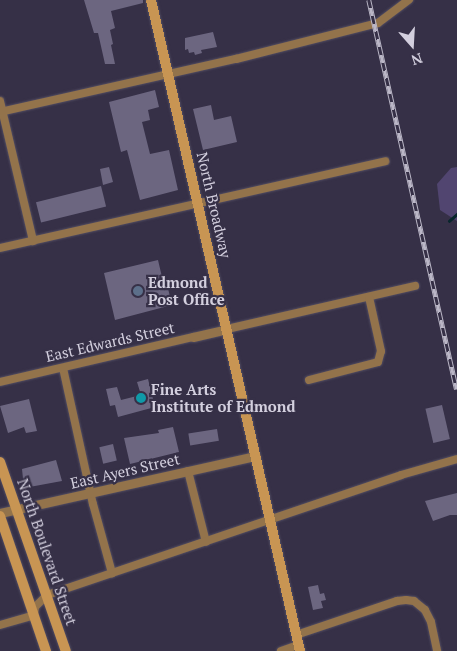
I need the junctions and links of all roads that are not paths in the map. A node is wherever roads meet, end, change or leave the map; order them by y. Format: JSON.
{"nodes":[{"id":1,"x":151,"y":0,"type":"edge"},
{"id":2,"x":409,"y":0,"type":"edge"},
{"id":3,"x":168,"y":74,"type":"junction"},
{"id":4,"x":0,"y":101,"type":"edge"},
{"id":5,"x":1,"y":112,"type":"edge"},
{"id":6,"x":384,"y":161,"type":"dead end"},
{"id":7,"x":198,"y":202,"type":"junction"},
{"id":8,"x":32,"y":241,"type":"junction"},
{"id":9,"x":0,"y":248,"type":"edge"},
{"id":10,"x":415,"y":286,"type":"dead end"},
{"id":11,"x":369,"y":296,"type":"junction"},
{"id":12,"x":227,"y":329,"type":"junction"},
{"id":13,"x":193,"y":337,"type":"joint"},
{"id":14,"x":62,"y":368,"type":"junction"},
{"id":15,"x":309,"y":380,"type":"dead end"},
{"id":16,"x":0,"y":382,"type":"edge"},
{"id":17,"x":256,"y":456,"type":"junction"},
{"id":18,"x":457,"y":459,"type":"edge"},
{"id":19,"x":0,"y":462,"type":"edge"},
{"id":20,"x":188,"y":471,"type":"junction"},
{"id":21,"x":90,"y":493,"type":"junction"},
{"id":22,"x":16,"y":510,"type":"junction"},
{"id":23,"x":0,"y":514,"type":"edge"},
{"id":24,"x":272,"y":520,"type":"junction"},
{"id":25,"x":206,"y":542,"type":"junction"},
{"id":26,"x":112,"y":573,"type":"junction"},
{"id":27,"x":48,"y":596,"type":"junction"},
{"id":28,"x":34,"y":615,"type":"junction"},
{"id":29,"x":0,"y":625,"type":"edge"},
{"id":30,"x":298,"y":644,"type":"edge"},
{"id":31,"x":46,"y":651,"type":"edge"},
{"id":32,"x":66,"y":651,"type":"edge"},
{"id":33,"x":280,"y":651,"type":"edge"},
{"id":34,"x":437,"y":651,"type":"edge"}],
"edges":[{"from":1,"to":3,"type":"main road","name":"North Broadway"},
{"from":2,"to":3,"type":"street"},
{"from":3,"to":5,"type":"street"},
{"from":3,"to":7,"type":"main road","name":"North Broadway"},
{"from":4,"to":5,"type":"street"},
{"from":5,"to":8,"type":"street"},
{"from":6,"to":7,"type":"street"},
{"from":7,"to":8,"type":"street"},
{"from":7,"to":12,"type":"main road","name":"North Broadway"},
{"from":8,"to":9,"type":"street"},
{"from":10,"to":11,"type":"street"},
{"from":11,"to":12,"type":"street"},
{"from":11,"to":15,"type":"street"},
{"from":12,"to":13,"type":"street","name":"East Edwards Street"},
{"from":12,"to":17,"type":"main road","name":"North Broadway"},
{"from":13,"to":14,"type":"street","name":"East Edwards Street"},
{"from":14,"to":16,"type":"street","name":"East Edwards Street"},
{"from":14,"to":21,"type":"street"},
{"from":17,"to":20,"type":"street","name":"East Ayers Street"},
{"from":17,"to":24,"type":"main road","name":"North Broadway"},
{"from":18,"to":24,"type":"street"},
{"from":19,"to":22,"type":"main road","name":"North Boulevard Street"},
{"from":20,"to":21,"type":"street","name":"East Ayers Street"},
{"from":20,"to":25,"type":"street"},
{"from":21,"to":22,"type":"street","name":"East Ayers Street"},
{"from":21,"to":26,"type":"street"},
{"from":22,"to":23,"type":"street","name":"East Ayers Street"},
{"from":22,"to":27,"type":"main road","name":"North Boulevard Street"},
{"from":23,"to":28,"type":"main road"},
{"from":24,"to":25,"type":"street"},
{"from":24,"to":30,"type":"main road","name":"North Broadway"},
{"from":25,"to":26,"type":"street"},
{"from":26,"to":27,"type":"street"},
{"from":27,"to":28,"type":"street"},
{"from":27,"to":32,"type":"main road","name":"North Boulevard Street"},
{"from":28,"to":29,"type":"street"},
{"from":28,"to":31,"type":"main road"},
{"from":30,"to":33,"type":"street"},
{"from":30,"to":34,"type":"street"}]}
